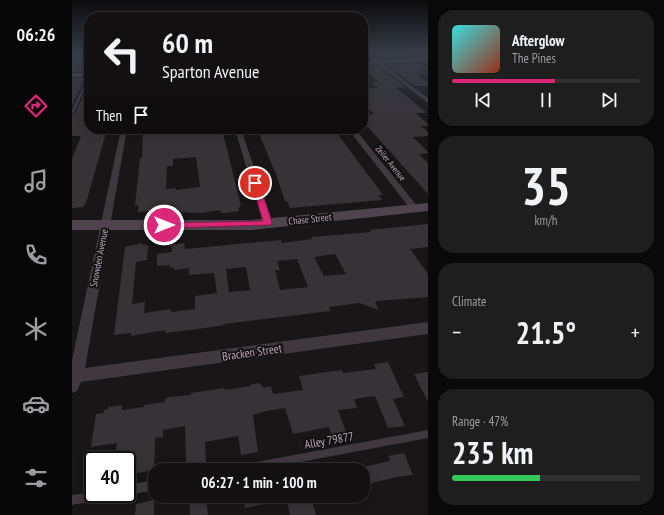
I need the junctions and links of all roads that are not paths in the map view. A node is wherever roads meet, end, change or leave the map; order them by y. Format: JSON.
{"nodes":[{"id":1,"x":397,"y":77,"type":"edge"},
{"id":2,"x":84,"y":86,"type":"edge"},
{"id":3,"x":428,"y":101,"type":"edge"},
{"id":4,"x":72,"y":113,"type":"edge"},
{"id":5,"x":123,"y":134,"type":"edge"},
{"id":6,"x":240,"y":134,"type":"edge"},
{"id":7,"x":355,"y":134,"type":"edge"},
{"id":8,"x":422,"y":208,"type":"edge"},
{"id":9,"x":268,"y":223,"type":"junction"},
{"id":10,"x":72,"y":225,"type":"edge"},
{"id":11,"x":106,"y":226,"type":"junction"},
{"id":12,"x":428,"y":328,"type":"edge"},
{"id":13,"x":74,"y":381,"type":"edge"},
{"id":14,"x":428,"y":434,"type":"edge"},
{"id":15,"x":273,"y":463,"type":"edge"},
{"id":16,"x":148,"y":486,"type":"edge"},
{"id":17,"x":136,"y":488,"type":"edge"},
{"id":18,"x":84,"y":498,"type":"edge"},
{"id":19,"x":72,"y":500,"type":"edge"}],
"edges":[{"from":1,"to":3,"type":"street"},
{"from":2,"to":4,"type":"lane"},
{"from":5,"to":11,"type":"street","name":"Snowden Avenue"},
{"from":6,"to":9,"type":"street"},
{"from":7,"to":8,"type":"street","name":"Zeiler Avenue"},
{"from":8,"to":9,"type":"street","name":"Chase Street"},
{"from":9,"to":11,"type":"street","name":"Chase Street"},
{"from":10,"to":11,"type":"street","name":"Chase Street"},
{"from":11,"to":13,"type":"street","name":"Snowden Avenue"},
{"from":12,"to":13,"type":"street","name":"Bracken Street"},
{"from":14,"to":15,"type":"lane","name":"Alley 79877"},
{"from":16,"to":17,"type":"lane"},
{"from":18,"to":19,"type":"lane"}]}
